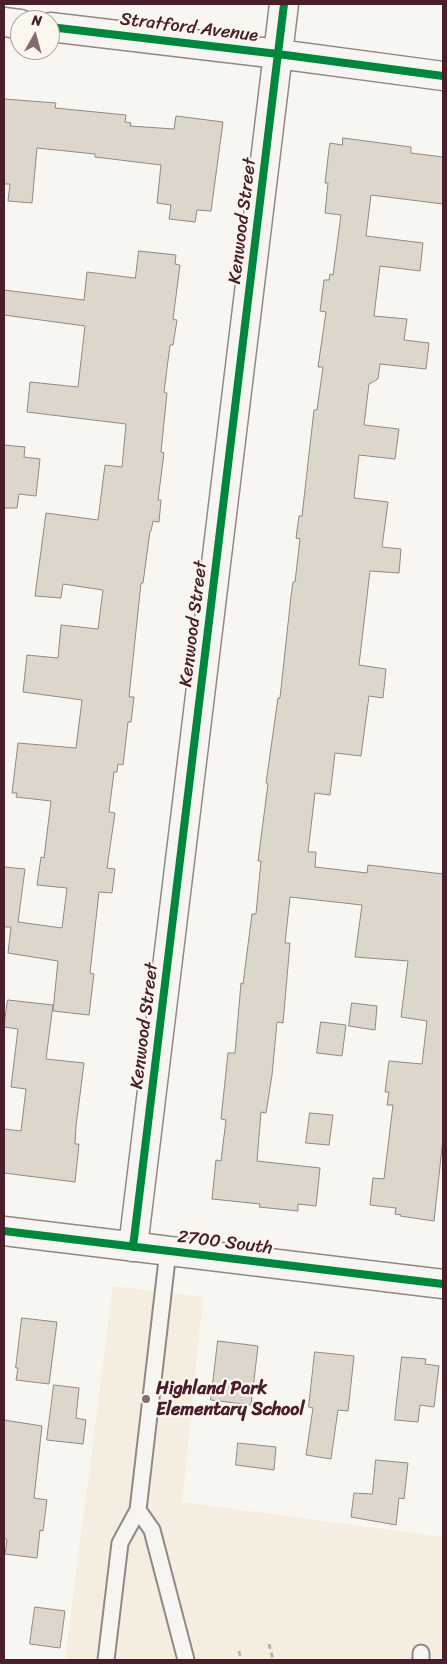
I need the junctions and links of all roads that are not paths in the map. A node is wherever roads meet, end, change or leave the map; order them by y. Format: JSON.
{"nodes":[{"id":1,"x":284,"y":4,"type":"edge"},
{"id":2,"x":60,"y":28,"type":"edge"},
{"id":3,"x":278,"y":54,"type":"junction"},
{"id":4,"x":443,"y":76,"type":"edge"},
{"id":5,"x":4,"y":1231,"type":"edge"},
{"id":6,"x":133,"y":1247,"type":"junction"},
{"id":7,"x":168,"y":1251,"type":"junction"},
{"id":8,"x":443,"y":1284,"type":"edge"},
{"id":9,"x":138,"y":1510,"type":"junction"},
{"id":10,"x":106,"y":1660,"type":"edge"},
{"id":11,"x":186,"y":1660,"type":"edge"}],
"edges":[{"from":1,"to":3,"type":"street","name":"Kenwood Street"},
{"from":2,"to":3,"type":"street","name":"Stratford Avenue"},
{"from":3,"to":4,"type":"street","name":"Stratford Avenue"},
{"from":3,"to":6,"type":"street","name":"Kenwood Street"},
{"from":5,"to":6,"type":"street","name":"2700 South"},
{"from":6,"to":7,"type":"street","name":"2700 South"},
{"from":7,"to":8,"type":"street","name":"2700 South"},
{"from":7,"to":9,"type":"lane"},
{"from":9,"to":10,"type":"lane"},
{"from":9,"to":11,"type":"lane"}]}
